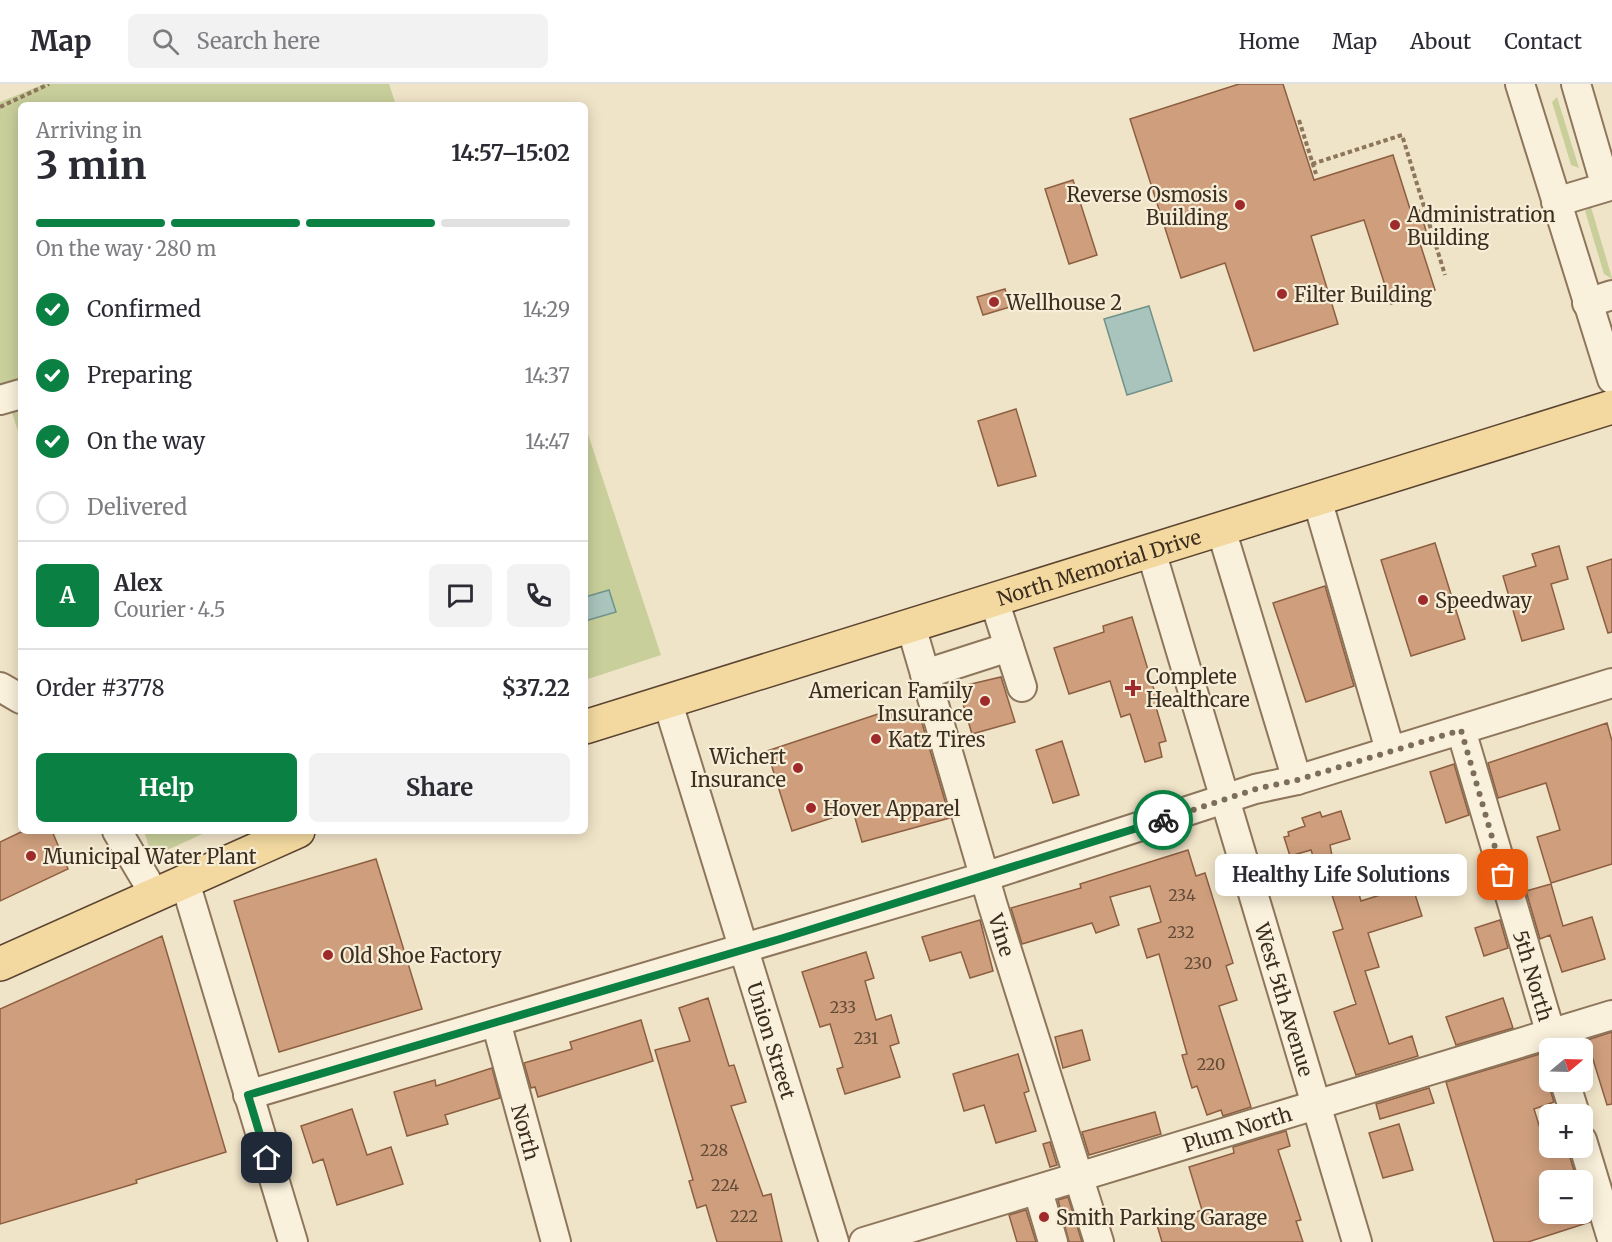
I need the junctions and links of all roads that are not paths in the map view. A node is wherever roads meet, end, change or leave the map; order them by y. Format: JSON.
{"nodes":[{"id":1,"x":1520,"y":84,"type":"edge"},
{"id":2,"x":1576,"y":84,"type":"edge"},
{"id":3,"x":1609,"y":186,"type":"edge"},
{"id":4,"x":1556,"y":202,"type":"junction"},
{"id":5,"x":1600,"y":299,"type":"edge"},
{"id":6,"x":1612,"y":379,"type":"edge"},
{"id":7,"x":18,"y":395,"type":"edge"},
{"id":8,"x":0,"y":400,"type":"edge"},
{"id":9,"x":1612,"y":407,"type":"edge"},
{"id":10,"x":1317,"y":499,"type":"junction"},
{"id":11,"x":1221,"y":529,"type":"junction"},
{"id":12,"x":1151,"y":551,"type":"junction"},
{"id":13,"x":994,"y":600,"type":"junction"},
{"id":14,"x":911,"y":626,"type":"junction"},
{"id":15,"x":1009,"y":647,"type":"junction"},
{"id":16,"x":925,"y":674,"type":"junction"},
{"id":17,"x":1612,"y":683,"type":"edge"},
{"id":18,"x":0,"y":687,"type":"edge"},
{"id":19,"x":1022,"y":687,"type":"dead end"},
{"id":20,"x":18,"y":697,"type":"edge"},
{"id":21,"x":667,"y":700,"type":"junction"},
{"id":22,"x":588,"y":726,"type":"edge"},
{"id":23,"x":1461,"y":730,"type":"junction"},
{"id":24,"x":1390,"y":750,"type":"junction"},
{"id":25,"x":1297,"y":780,"type":"junction"},
{"id":26,"x":1226,"y":799,"type":"junction"},
{"id":27,"x":119,"y":834,"type":"edge"},
{"id":28,"x":291,"y":834,"type":"edge"},
{"id":29,"x":984,"y":877,"type":"junction"},
{"id":30,"x":185,"y":882,"type":"junction"},
{"id":31,"x":155,"y":895,"type":"junction"},
{"id":32,"x":744,"y":950,"type":"junction"},
{"id":33,"x":0,"y":964,"type":"edge"},
{"id":34,"x":1612,"y":1016,"type":"edge"},
{"id":35,"x":496,"y":1022,"type":"junction"},
{"id":36,"x":1552,"y":1038,"type":"edge"},
{"id":37,"x":1560,"y":1038,"type":"edge"},
{"id":38,"x":1539,"y":1045,"type":"edge"},
{"id":39,"x":248,"y":1095,"type":"junction"},
{"id":40,"x":1315,"y":1106,"type":"junction"},
{"id":41,"x":1587,"y":1158,"type":"edge"},
{"id":42,"x":1080,"y":1177,"type":"junction"},
{"id":43,"x":1038,"y":1191,"type":"junction"},
{"id":44,"x":1612,"y":1239,"type":"edge"},
{"id":45,"x":293,"y":1242,"type":"edge"},
{"id":46,"x":556,"y":1242,"type":"edge"},
{"id":47,"x":834,"y":1242,"type":"edge"},
{"id":48,"x":864,"y":1242,"type":"edge"},
{"id":49,"x":1053,"y":1242,"type":"edge"},
{"id":50,"x":1099,"y":1242,"type":"edge"},
{"id":51,"x":1358,"y":1242,"type":"edge"}],
"edges":[{"from":1,"to":4,"type":"street"},
{"from":2,"to":3,"type":"street"},
{"from":3,"to":4,"type":"street"},
{"from":4,"to":5,"type":"street"},
{"from":5,"to":6,"type":"street"},
{"from":7,"to":8,"type":"street"},
{"from":9,"to":10,"type":"main road","name":"North Memorial Drive"},
{"from":10,"to":11,"type":"main road","name":"North Memorial Drive"},
{"from":10,"to":24,"type":"street"},
{"from":11,"to":12,"type":"main road","name":"North Memorial Drive"},
{"from":11,"to":25,"type":"street"},
{"from":12,"to":13,"type":"main road","name":"North Memorial Drive"},
{"from":12,"to":26,"type":"street","name":"West 5th Avenue"},
{"from":13,"to":14,"type":"main road","name":"North Memorial Drive"},
{"from":13,"to":15,"type":"street"},
{"from":14,"to":16,"type":"street","name":"Vine"},
{"from":14,"to":21,"type":"main road","name":"North Memorial Drive"},
{"from":15,"to":16,"type":"street"},
{"from":15,"to":19,"type":"street"},
{"from":16,"to":29,"type":"street","name":"Vine"},
{"from":17,"to":23,"type":"street"},
{"from":18,"to":20,"type":"street"},
{"from":21,"to":22,"type":"main road","name":"North Memorial Drive"},
{"from":21,"to":32,"type":"street","name":"Union Street"},
{"from":23,"to":24,"type":"street"},
{"from":23,"to":36,"type":"street","name":"5th North"},
{"from":24,"to":25,"type":"street"},
{"from":25,"to":26,"type":"street"},
{"from":26,"to":29,"type":"street"},
{"from":26,"to":40,"type":"street","name":"West 5th Avenue"},
{"from":27,"to":31,"type":"street"},
{"from":28,"to":30,"type":"main road"},
{"from":29,"to":32,"type":"street"},
{"from":29,"to":42,"type":"street","name":"Vine"},
{"from":30,"to":31,"type":"main road"},
{"from":30,"to":39,"type":"street"},
{"from":31,"to":33,"type":"main road"},
{"from":32,"to":35,"type":"street"},
{"from":32,"to":47,"type":"street","name":"Union Street"},
{"from":34,"to":37,"type":"street","name":"Plum North"},
{"from":35,"to":39,"type":"street"},
{"from":35,"to":46,"type":"street","name":"North"},
{"from":38,"to":40,"type":"street","name":"Plum North"},
{"from":39,"to":45,"type":"street"},
{"from":40,"to":42,"type":"street","name":"Plum North"},
{"from":40,"to":51,"type":"street","name":"West 5th Avenue"},
{"from":41,"to":44,"type":"street"},
{"from":42,"to":43,"type":"street","name":"Plum North"},
{"from":42,"to":50,"type":"street","name":"Vine"},
{"from":43,"to":48,"type":"street","name":"Plum North"},
{"from":43,"to":49,"type":"street"}]}
